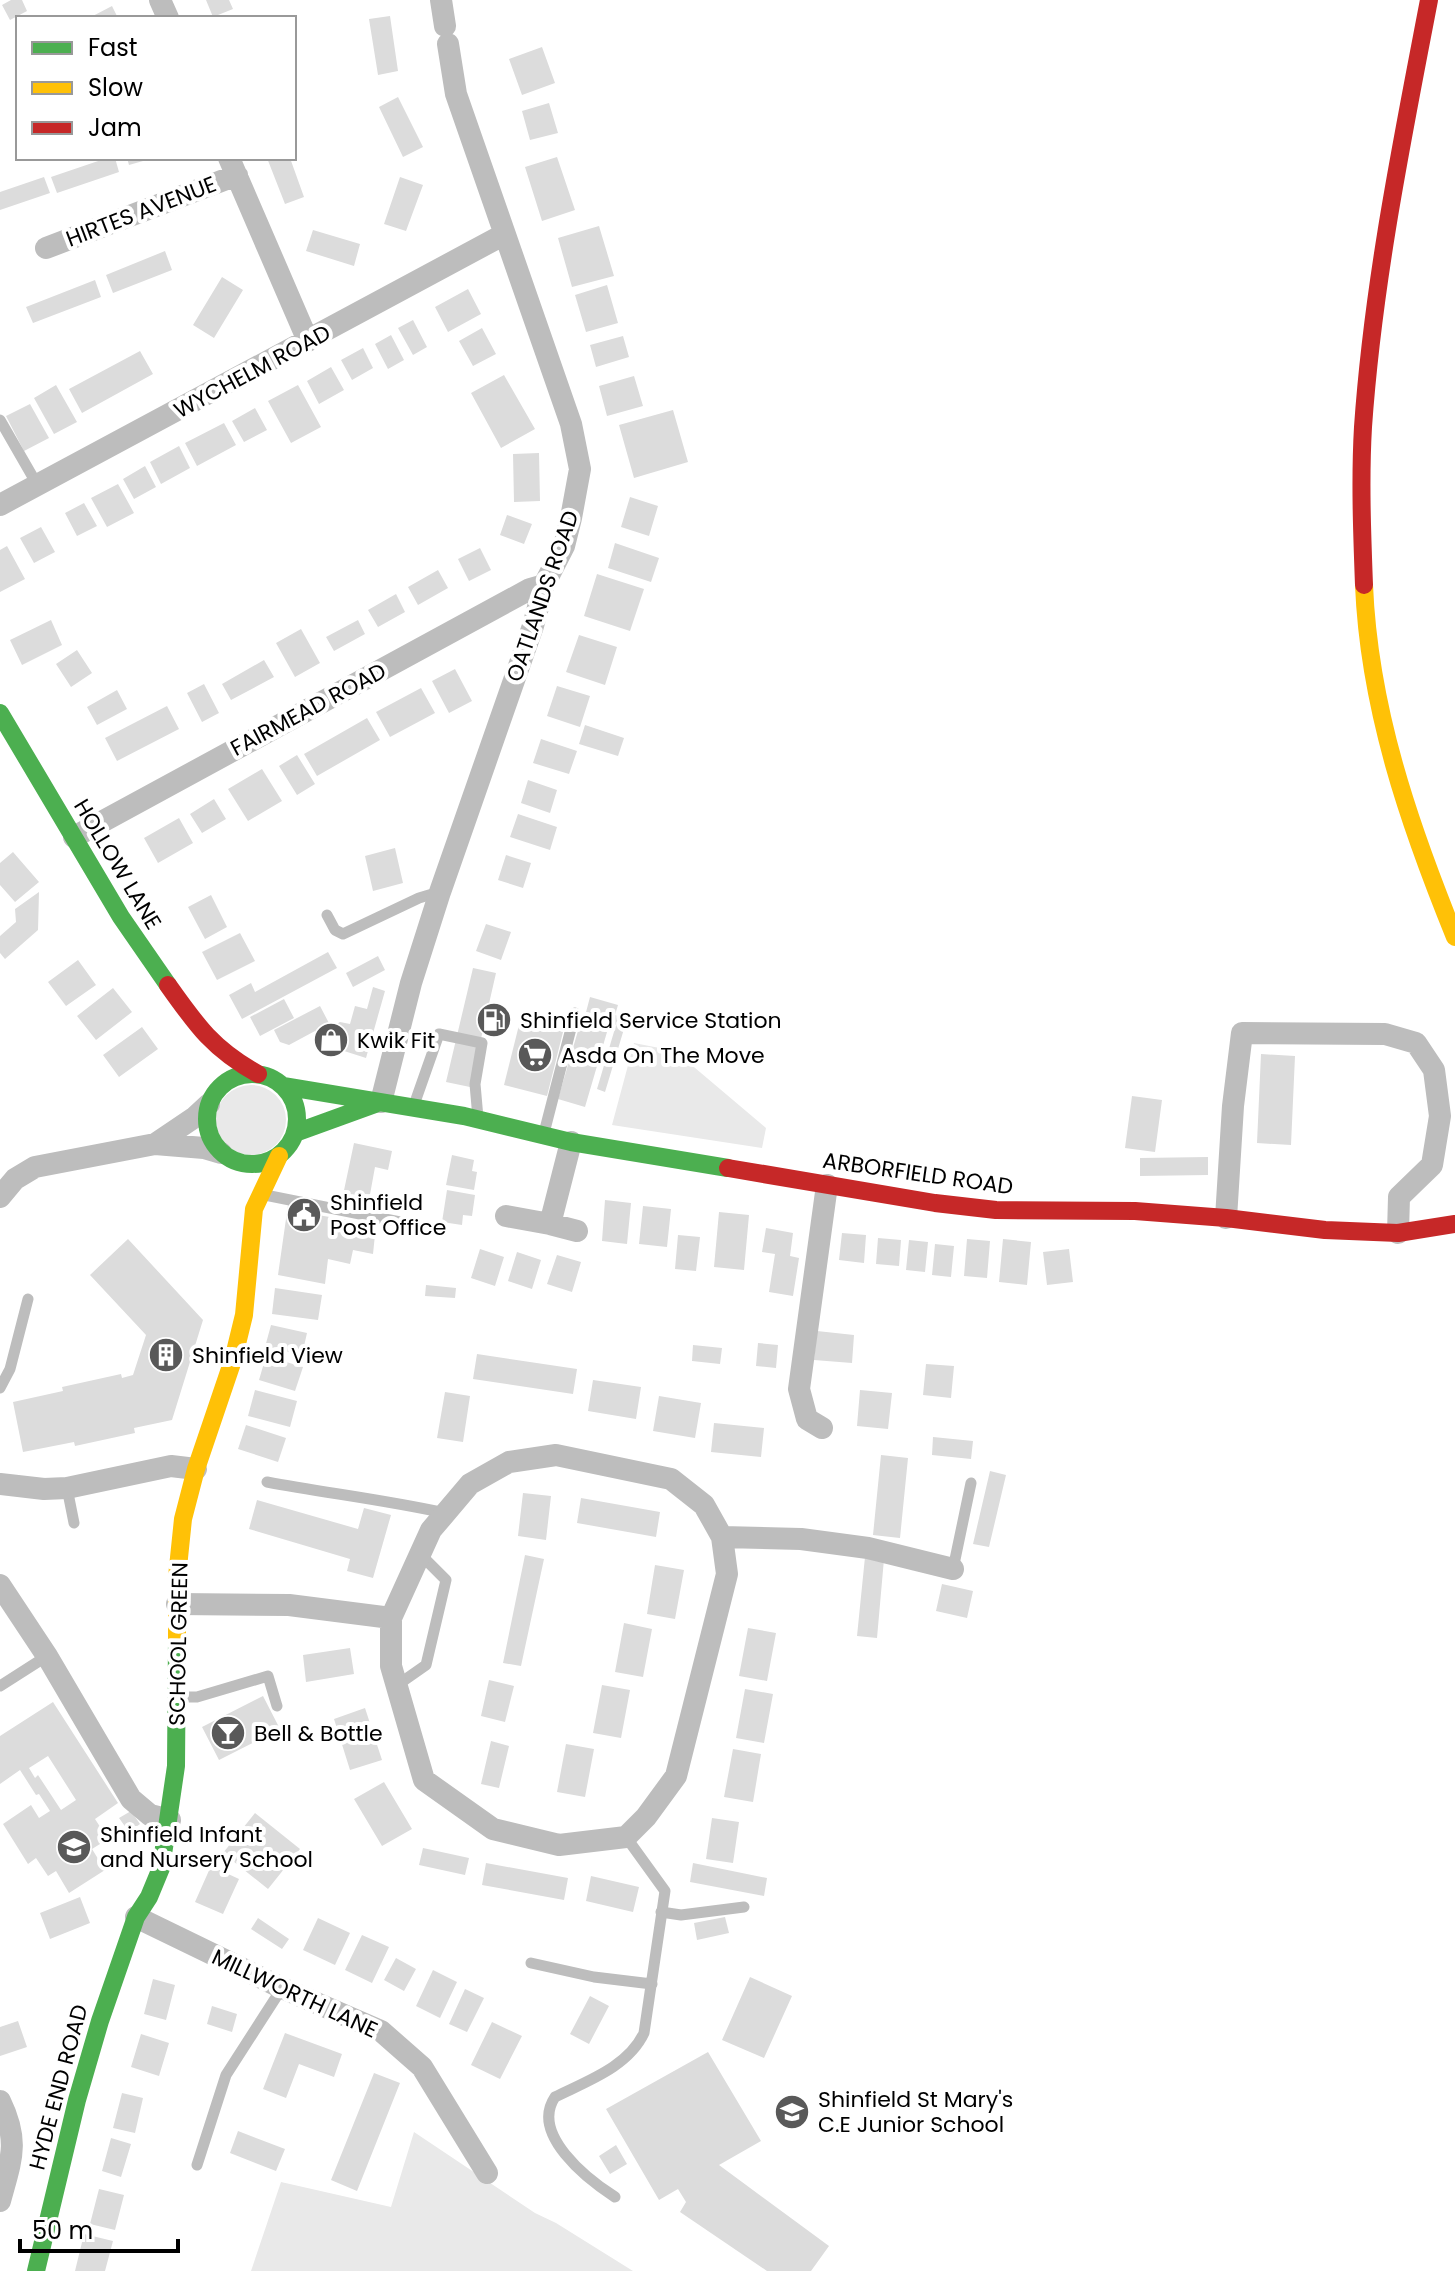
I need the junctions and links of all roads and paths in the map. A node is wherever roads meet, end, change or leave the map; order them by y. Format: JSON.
{"nodes":[{"id":1,"x":441,"y":0,"type":"edge"},
{"id":2,"x":1429,"y":0,"type":"edge"},
{"id":3,"x":233,"y":167,"type":"edge"},
{"id":4,"x":503,"y":235,"type":"junction"},
{"id":5,"x":46,"y":248,"type":"dead end"},
{"id":6,"x":308,"y":341,"type":"junction"},
{"id":7,"x":0,"y":420,"type":"edge"},
{"id":8,"x":38,"y":486,"type":"junction"},
{"id":9,"x":0,"y":505,"type":"edge"},
{"id":10,"x":544,"y":585,"type":"junction"},
{"id":11,"x":0,"y":713,"type":"edge"},
{"id":12,"x":74,"y":837,"type":"junction"},
{"id":13,"x":440,"y":892,"type":"junction"},
{"id":14,"x":327,"y":915,"type":"dead end"},
{"id":15,"x":1455,"y":937,"type":"edge"},
{"id":16,"x":575,"y":1013,"type":"dead end"},
{"id":17,"x":203,"y":1035,"type":"junction"},
{"id":18,"x":258,"y":1074,"type":"junction"},
{"id":19,"x":283,"y":1086,"type":"junction"},
{"id":20,"x":211,"y":1100,"type":"junction"},
{"id":21,"x":381,"y":1102,"type":"junction"},
{"id":22,"x":414,"y":1106,"type":"junction"},
{"id":23,"x":478,"y":1119,"type":"junction"},
{"id":24,"x":295,"y":1133,"type":"junction"},
{"id":25,"x":544,"y":1134,"type":"junction"},
{"id":26,"x":571,"y":1142,"type":"junction"},
{"id":27,"x":155,"y":1144,"type":"junction"},
{"id":28,"x":279,"y":1156,"type":"junction"},
{"id":29,"x":227,"y":1157,"type":"junction"},
{"id":30,"x":827,"y":1185,"type":"junction"},
{"id":31,"x":0,"y":1197,"type":"edge"},
{"id":32,"x":257,"y":1201,"type":"junction"},
{"id":33,"x":506,"y":1216,"type":"dead end"},
{"id":34,"x":1226,"y":1218,"type":"junction"},
{"id":35,"x":550,"y":1224,"type":"junction"},
{"id":36,"x":1455,"y":1224,"type":"edge"},
{"id":37,"x":430,"y":1228,"type":"dead end"},
{"id":38,"x":577,"y":1231,"type":"dead end"},
{"id":39,"x":1398,"y":1233,"type":"junction"},
{"id":40,"x":28,"y":1299,"type":"dead end"},
{"id":41,"x":0,"y":1388,"type":"edge"},
{"id":42,"x":822,"y":1428,"type":"dead end"},
{"id":43,"x":196,"y":1469,"type":"junction"},
{"id":44,"x":267,"y":1482,"type":"dead end"},
{"id":45,"x":971,"y":1483,"type":"dead end"},
{"id":46,"x":0,"y":1484,"type":"edge"},
{"id":47,"x":67,"y":1488,"type":"junction"},
{"id":48,"x":446,"y":1513,"type":"junction"},
{"id":49,"x":74,"y":1523,"type":"dead end"},
{"id":50,"x":722,"y":1537,"type":"junction"},
{"id":51,"x":420,"y":1554,"type":"junction"},
{"id":52,"x":953,"y":1569,"type":"joint"},
{"id":53,"x":0,"y":1585,"type":"edge"},
{"id":54,"x":177,"y":1604,"type":"junction"},
{"id":55,"x":391,"y":1618,"type":"junction"},
{"id":56,"x":47,"y":1656,"type":"junction"},
{"id":57,"x":0,"y":1686,"type":"edge"},
{"id":58,"x":396,"y":1686,"type":"junction"},
{"id":59,"x":176,"y":1697,"type":"junction"},
{"id":60,"x":277,"y":1706,"type":"dead end"},
{"id":61,"x":170,"y":1820,"type":"junction"},
{"id":62,"x":626,"y":1837,"type":"junction"},
{"id":63,"x":744,"y":1907,"type":"dead end"},
{"id":64,"x":661,"y":1912,"type":"junction"},
{"id":65,"x":136,"y":1917,"type":"junction"},
{"id":66,"x":531,"y":1963,"type":"dead end"},
{"id":67,"x":652,"y":1984,"type":"junction"},
{"id":68,"x":282,"y":1988,"type":"junction"},
{"id":69,"x":0,"y":2101,"type":"edge"},
{"id":70,"x":197,"y":2165,"type":"dead end"},
{"id":71,"x":487,"y":2173,"type":"dead end"},
{"id":72,"x":615,"y":2197,"type":"dead end"},
{"id":73,"x":0,"y":2201,"type":"edge"},
{"id":74,"x":36,"y":2271,"type":"edge"}],
"edges":[{"from":1,"to":4,"type":"street","name":"OATLANDS ROAD"},
{"from":2,"to":15,"type":"main road"},
{"from":3,"to":5,"type":"street","name":"HIRTES AVENUE"},
{"from":3,"to":6,"type":"street"},
{"from":4,"to":6,"type":"street","name":"WYCHELM ROAD"},
{"from":4,"to":10,"type":"street","name":"OATLANDS ROAD"},
{"from":6,"to":8,"type":"street","name":"WYCHELM ROAD"},
{"from":7,"to":8,"type":"lane"},
{"from":8,"to":9,"type":"street","name":"WYCHELM ROAD"},
{"from":10,"to":12,"type":"street","name":"FAIRMEAD ROAD"},
{"from":10,"to":13,"type":"street","name":"OATLANDS ROAD"},
{"from":11,"to":12,"type":"main road","name":"HOLLOW LANE"},
{"from":12,"to":17,"type":"main road","name":"HOLLOW LANE"},
{"from":13,"to":14,"type":"lane"},
{"from":13,"to":21,"type":"street","name":"OATLANDS ROAD"},
{"from":16,"to":25,"type":"lane"},
{"from":17,"to":18,"type":"main road","name":"HOLLOW LANE"},
{"from":17,"to":20,"type":"main road","name":"HOLLOW LANE"},
{"from":18,"to":19,"type":"main road"},
{"from":18,"to":20,"type":"main road"},
{"from":19,"to":21,"type":"main road","name":"ARBORFIELD ROAD"},
{"from":19,"to":24,"type":"main road"},
{"from":20,"to":27,"type":"street"},
{"from":20,"to":29,"type":"main road"},
{"from":21,"to":22,"type":"main road","name":"ARBORFIELD ROAD"},
{"from":21,"to":24,"type":"main road","name":"ARBORFIELD ROAD"},
{"from":22,"to":23,"type":"main road","name":"ARBORFIELD ROAD"},
{"from":22,"to":23,"type":"lane"},
{"from":23,"to":25,"type":"main road","name":"ARBORFIELD ROAD"},
{"from":24,"to":28,"type":"main road"},
{"from":25,"to":26,"type":"main road","name":"ARBORFIELD ROAD"},
{"from":26,"to":30,"type":"main road","name":"ARBORFIELD ROAD"},
{"from":26,"to":35,"type":"street"},
{"from":27,"to":29,"type":"street"},
{"from":27,"to":31,"type":"street"},
{"from":28,"to":29,"type":"main road"},
{"from":28,"to":32,"type":"main road","name":"SCHOOL GREEN"},
{"from":29,"to":32,"type":"main road","name":"SCHOOL GREEN"},
{"from":30,"to":34,"type":"main road","name":"ARBORFIELD ROAD"},
{"from":30,"to":42,"type":"street"},
{"from":32,"to":37,"type":"lane"},
{"from":32,"to":43,"type":"main road","name":"SCHOOL GREEN"},
{"from":33,"to":35,"type":"street"},
{"from":34,"to":39,"type":"main road","name":"ARBORFIELD ROAD"},
{"from":34,"to":39,"type":"street"},
{"from":35,"to":38,"type":"street"},
{"from":36,"to":39,"type":"main road","name":"ARBORFIELD ROAD"},
{"from":40,"to":41,"type":"lane"},
{"from":43,"to":47,"type":"street"},
{"from":43,"to":54,"type":"main road","name":"SCHOOL GREEN"},
{"from":44,"to":48,"type":"lane"},
{"from":45,"to":52,"type":"lane"},
{"from":46,"to":47,"type":"street"},
{"from":47,"to":49,"type":"lane"},
{"from":48,"to":50,"type":"street"},
{"from":48,"to":51,"type":"street"},
{"from":50,"to":52,"type":"street"},
{"from":50,"to":62,"type":"street"},
{"from":51,"to":55,"type":"street"},
{"from":51,"to":58,"type":"lane"},
{"from":53,"to":56,"type":"street"},
{"from":54,"to":55,"type":"street"},
{"from":54,"to":59,"type":"main road","name":"SCHOOL GREEN"},
{"from":55,"to":58,"type":"street"},
{"from":56,"to":57,"type":"lane"},
{"from":56,"to":61,"type":"street"},
{"from":58,"to":62,"type":"street"},
{"from":59,"to":60,"type":"lane"},
{"from":59,"to":61,"type":"main road","name":"SCHOOL GREEN"},
{"from":61,"to":65,"type":"main road","name":"SCHOOL GREEN"},
{"from":62,"to":64,"type":"lane"},
{"from":63,"to":64,"type":"lane"},
{"from":64,"to":67,"type":"lane"},
{"from":65,"to":68,"type":"street","name":"MILLWORTH LANE"},
{"from":65,"to":74,"type":"main road","name":"HYDE END ROAD"},
{"from":66,"to":67,"type":"lane"},
{"from":67,"to":72,"type":"lane"},
{"from":68,"to":70,"type":"lane"},
{"from":68,"to":71,"type":"street","name":"MILLWORTH LANE"},
{"from":69,"to":73,"type":"street"}]}
